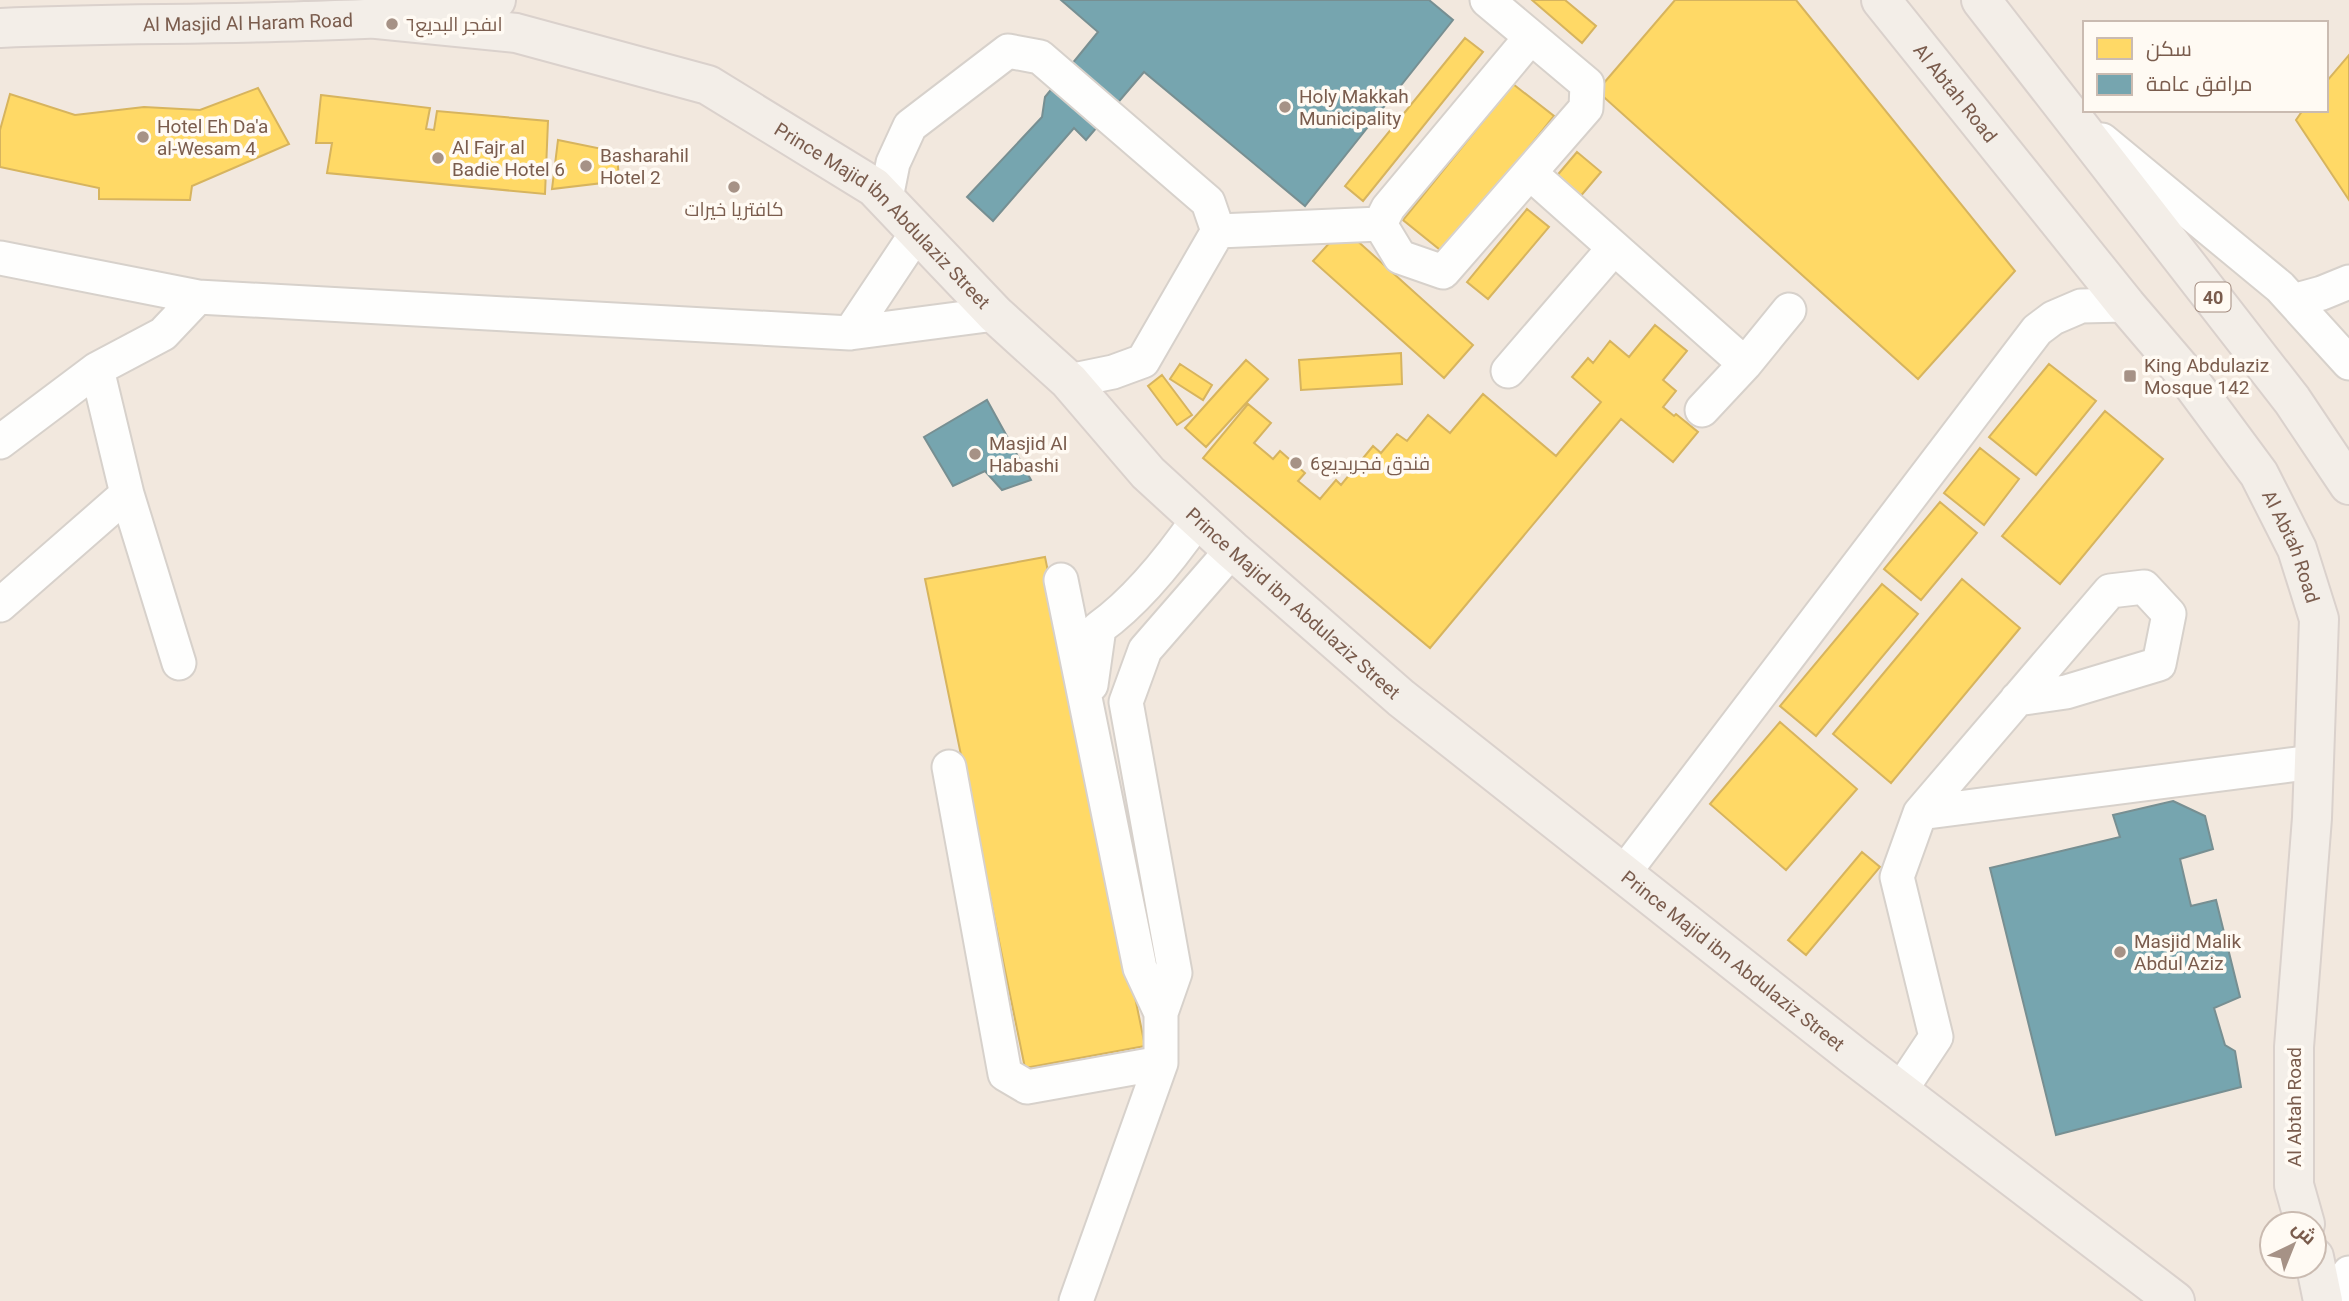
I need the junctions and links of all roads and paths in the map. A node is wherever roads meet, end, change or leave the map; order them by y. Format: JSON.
{"nodes":[{"id":1,"x":1486,"y":0,"type":"edge"},
{"id":2,"x":1881,"y":0,"type":"edge"},
{"id":3,"x":1981,"y":0,"type":"edge"},
{"id":4,"x":1990,"y":0,"type":"edge"},
{"id":5,"x":484,"y":3,"type":"edge"},
{"id":6,"x":377,"y":19,"type":"junction"},
{"id":7,"x":0,"y":28,"type":"edge"},
{"id":8,"x":1531,"y":37,"type":"junction"},
{"id":9,"x":2017,"y":45,"type":"junction"},
{"id":10,"x":2070,"y":114,"type":"junction"},
{"id":11,"x":1530,"y":173,"type":"junction"},
{"id":12,"x":886,"y":198,"type":"junction"},
{"id":13,"x":1380,"y":224,"type":"junction"},
{"id":14,"x":1217,"y":231,"type":"junction"},
{"id":15,"x":918,"y":232,"type":"junction"},
{"id":16,"x":1614,"y":248,"type":"junction"},
{"id":17,"x":0,"y":258,"type":"edge"},
{"id":18,"x":2349,"y":282,"type":"edge"},
{"id":19,"x":198,"y":297,"type":"junction"},
{"id":20,"x":2293,"y":300,"type":"junction"},
{"id":21,"x":2126,"y":305,"type":"junction"},
{"id":22,"x":1789,"y":310,"type":"dead end"},
{"id":23,"x":995,"y":314,"type":"junction"},
{"id":24,"x":850,"y":333,"type":"junction"},
{"id":25,"x":2349,"y":363,"type":"edge"},
{"id":26,"x":1745,"y":364,"type":"junction"},
{"id":27,"x":97,"y":369,"type":"junction"},
{"id":28,"x":1508,"y":371,"type":"dead end"},
{"id":29,"x":1069,"y":381,"type":"junction"},
{"id":30,"x":1702,"y":410,"type":"dead end"},
{"id":31,"x":0,"y":442,"type":"edge"},
{"id":32,"x":2349,"y":485,"type":"edge"},
{"id":33,"x":127,"y":494,"type":"junction"},
{"id":34,"x":1198,"y":519,"type":"junction"},
{"id":35,"x":1232,"y":550,"type":"junction"},
{"id":36,"x":1061,"y":580,"type":"dead end"},
{"id":37,"x":0,"y":604,"type":"edge"},
{"id":38,"x":178,"y":663,"type":"dead end"},
{"id":39,"x":2017,"y":699,"type":"dead end"},
{"id":40,"x":1087,"y":708,"type":"junction"},
{"id":41,"x":2313,"y":762,"type":"junction"},
{"id":42,"x":949,"y":767,"type":"dead end"},
{"id":43,"x":1920,"y":813,"type":"junction"},
{"id":44,"x":1623,"y":874,"type":"junction"},
{"id":45,"x":1161,"y":1013,"type":"junction"},
{"id":46,"x":1161,"y":1063,"type":"junction"},
{"id":47,"x":1900,"y":1091,"type":"junction"},
{"id":48,"x":2301,"y":1210,"type":"edge"},
{"id":49,"x":2349,"y":1273,"type":"edge"},
{"id":50,"x":2319,"y":1280,"type":"edge"},
{"id":51,"x":1076,"y":1301,"type":"edge"},
{"id":52,"x":2175,"y":1301,"type":"edge"},
{"id":53,"x":2323,"y":1301,"type":"edge"},
{"id":54,"x":2339,"y":1301,"type":"edge"}],
"edges":[{"from":1,"to":8,"type":"street"},
{"from":2,"to":21,"type":"main road","name":"Al Abtah Road"},
{"from":3,"to":9,"type":"main road","number":"40"},
{"from":4,"to":9,"type":"main road"},
{"from":5,"to":6,"type":"main road","name":"Al Masjid Al Haram Road"},
{"from":6,"to":7,"type":"main road","name":"Al Masjid Al Haram Road"},
{"from":6,"to":12,"type":"main road","name":"Prince Majid ibn Abdulaziz Street"},
{"from":8,"to":11,"type":"street"},
{"from":8,"to":13,"type":"street"},
{"from":9,"to":10,"type":"main road","number":"40"},
{"from":10,"to":20,"type":"street"},
{"from":10,"to":32,"type":"main road","number":"40"},
{"from":11,"to":13,"type":"street"},
{"from":11,"to":16,"type":"street"},
{"from":12,"to":14,"type":"street"},
{"from":12,"to":15,"type":"main road","name":"Prince Majid ibn Abdulaziz Street"},
{"from":13,"to":14,"type":"street"},
{"from":14,"to":29,"type":"street"},
{"from":15,"to":23,"type":"main road","name":"Prince Majid ibn Abdulaziz Street"},
{"from":15,"to":24,"type":"street"},
{"from":16,"to":26,"type":"street"},
{"from":16,"to":28,"type":"street"},
{"from":17,"to":19,"type":"street"},
{"from":18,"to":20,"type":"street"},
{"from":19,"to":24,"type":"street"},
{"from":19,"to":27,"type":"street"},
{"from":20,"to":25,"type":"street"},
{"from":21,"to":41,"type":"main road","name":"Al Abtah Road"},
{"from":21,"to":44,"type":"street"},
{"from":22,"to":26,"type":"street"},
{"from":23,"to":24,"type":"street"},
{"from":23,"to":29,"type":"main road","name":"Prince Majid ibn Abdulaziz Street"},
{"from":26,"to":30,"type":"street"},
{"from":27,"to":31,"type":"street"},
{"from":27,"to":33,"type":"street"},
{"from":29,"to":34,"type":"main road","name":"Prince Majid ibn Abdulaziz Street"},
{"from":33,"to":37,"type":"street"},
{"from":33,"to":38,"type":"street"},
{"from":34,"to":35,"type":"main road","name":"Prince Majid ibn Abdulaziz Street"},
{"from":34,"to":40,"type":"street"},
{"from":35,"to":44,"type":"main road","name":"Prince Majid ibn Abdulaziz Street"},
{"from":35,"to":45,"type":"street"},
{"from":36,"to":40,"type":"street"},
{"from":39,"to":43,"type":"street"},
{"from":40,"to":45,"type":"street"},
{"from":41,"to":43,"type":"street"},
{"from":41,"to":48,"type":"main road","name":"Al Abtah Road"},
{"from":42,"to":46,"type":"street"},
{"from":43,"to":47,"type":"street"},
{"from":44,"to":47,"type":"main road","name":"Prince Majid ibn Abdulaziz Street"},
{"from":45,"to":46,"type":"street"},
{"from":46,"to":51,"type":"street"},
{"from":47,"to":52,"type":"main road","name":"Prince Majid ibn Abdulaziz Street"},
{"from":49,"to":54,"type":"street"},
{"from":50,"to":53,"type":"main road"}]}
